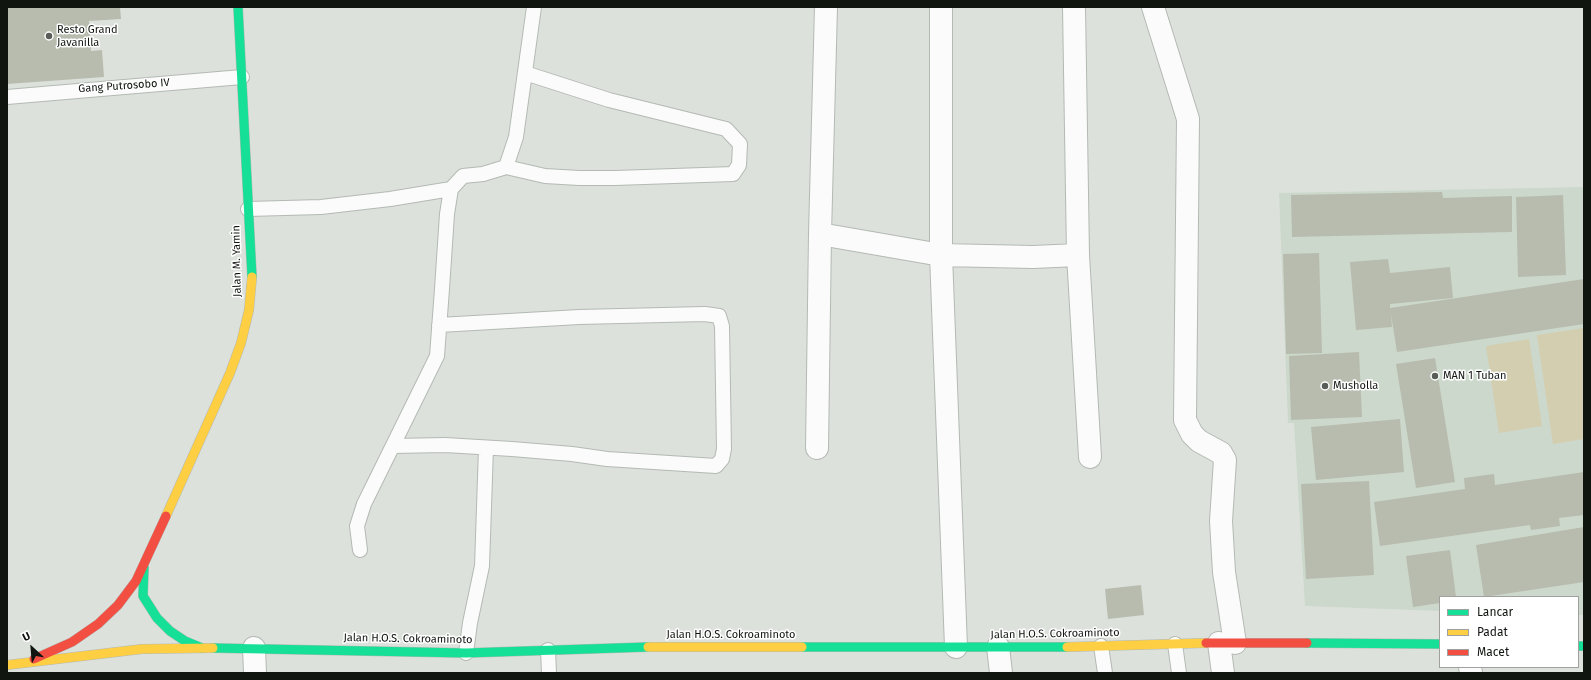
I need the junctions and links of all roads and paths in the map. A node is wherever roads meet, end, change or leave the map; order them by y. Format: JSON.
{"nodes":[{"id":1,"x":238,"y":7,"type":"edge"},
{"id":2,"x":534,"y":7,"type":"edge"},
{"id":3,"x":826,"y":7,"type":"edge"},
{"id":4,"x":941,"y":7,"type":"edge"},
{"id":5,"x":1074,"y":7,"type":"edge"},
{"id":6,"x":1153,"y":7,"type":"edge"},
{"id":7,"x":525,"y":73,"type":"junction"},
{"id":8,"x":242,"y":77,"type":"junction"},
{"id":9,"x":7,"y":97,"type":"edge"},
{"id":10,"x":506,"y":167,"type":"junction"},
{"id":11,"x":451,"y":189,"type":"junction"},
{"id":12,"x":248,"y":209,"type":"junction"},
{"id":13,"x":820,"y":234,"type":"junction"},
{"id":14,"x":941,"y":254,"type":"junction"},
{"id":15,"x":1078,"y":255,"type":"junction"},
{"id":16,"x":439,"y":325,"type":"junction"},
{"id":17,"x":393,"y":446,"type":"junction"},
{"id":18,"x":486,"y":448,"type":"junction"},
{"id":19,"x":817,"y":448,"type":"dead end"},
{"id":20,"x":1090,"y":457,"type":"dead end"},
{"id":21,"x":360,"y":550,"type":"dead end"},
{"id":22,"x":144,"y":566,"type":"junction"},
{"id":23,"x":1227,"y":643,"type":"junction"},
{"id":24,"x":1175,"y":644,"type":"junction"},
{"id":25,"x":1439,"y":644,"type":"edge"},
{"id":26,"x":1101,"y":646,"type":"junction"},
{"id":27,"x":956,"y":647,"type":"junction"},
{"id":28,"x":998,"y":647,"type":"junction"},
{"id":29,"x":202,"y":648,"type":"junction"},
{"id":30,"x":254,"y":648,"type":"junction"},
{"id":31,"x":548,"y":650,"type":"junction"},
{"id":32,"x":466,"y":653,"type":"junction"},
{"id":33,"x":24,"y":663,"type":"junction"},
{"id":34,"x":7,"y":665,"type":"edge"},
{"id":35,"x":255,"y":673,"type":"edge"},
{"id":36,"x":549,"y":673,"type":"edge"},
{"id":37,"x":1001,"y":673,"type":"edge"},
{"id":38,"x":1105,"y":673,"type":"edge"},
{"id":39,"x":1179,"y":673,"type":"edge"},
{"id":40,"x":1223,"y":673,"type":"edge"}],
"edges":[{"from":1,"to":8,"type":"main road","name":"Jalan M. Yamin"},
{"from":2,"to":7,"type":"lane"},
{"from":3,"to":13,"type":"street"},
{"from":4,"to":14,"type":"street"},
{"from":5,"to":15,"type":"street"},
{"from":6,"to":23,"type":"street"},
{"from":7,"to":10,"type":"lane"},
{"from":7,"to":10,"type":"lane"},
{"from":8,"to":9,"type":"lane","name":"Gang Putrosobo IV"},
{"from":8,"to":12,"type":"main road","name":"Jalan M. Yamin"},
{"from":10,"to":11,"type":"lane"},
{"from":11,"to":12,"type":"lane"},
{"from":11,"to":16,"type":"lane"},
{"from":12,"to":22,"type":"main road","name":"Jalan M. Yamin"},
{"from":13,"to":14,"type":"street"},
{"from":13,"to":19,"type":"street"},
{"from":14,"to":15,"type":"street"},
{"from":14,"to":27,"type":"street"},
{"from":15,"to":20,"type":"street"},
{"from":16,"to":17,"type":"lane"},
{"from":16,"to":18,"type":"lane"},
{"from":17,"to":18,"type":"lane"},
{"from":17,"to":21,"type":"lane"},
{"from":18,"to":32,"type":"lane"},
{"from":22,"to":29,"type":"main road","name":"Jalan M. Yamin"},
{"from":22,"to":33,"type":"main road","name":"Jalan M. Yamin"},
{"from":23,"to":24,"type":"main road","name":"Jalan H.O.S. Cokroaminoto"},
{"from":23,"to":25,"type":"main road","name":"Jalan H.O.S. Cokroaminoto"},
{"from":23,"to":40,"type":"street"},
{"from":24,"to":26,"type":"main road","name":"Jalan H.O.S. Cokroaminoto"},
{"from":24,"to":39,"type":"lane"},
{"from":26,"to":28,"type":"main road","name":"Jalan H.O.S. Cokroaminoto"},
{"from":26,"to":38,"type":"lane"},
{"from":27,"to":28,"type":"main road","name":"Jalan H.O.S. Cokroaminoto"},
{"from":27,"to":31,"type":"main road","name":"Jalan H.O.S. Cokroaminoto"},
{"from":28,"to":37,"type":"street"},
{"from":29,"to":30,"type":"main road","name":"Jalan H.O.S. Cokroaminoto"},
{"from":29,"to":33,"type":"main road","name":"Jalan H.O.S. Cokroaminoto"},
{"from":30,"to":32,"type":"main road","name":"Jalan H.O.S. Cokroaminoto"},
{"from":30,"to":35,"type":"street"},
{"from":31,"to":32,"type":"main road","name":"Jalan H.O.S. Cokroaminoto"},
{"from":31,"to":36,"type":"lane"},
{"from":33,"to":34,"type":"main road","name":"Jalan M. Yamin"}]}
